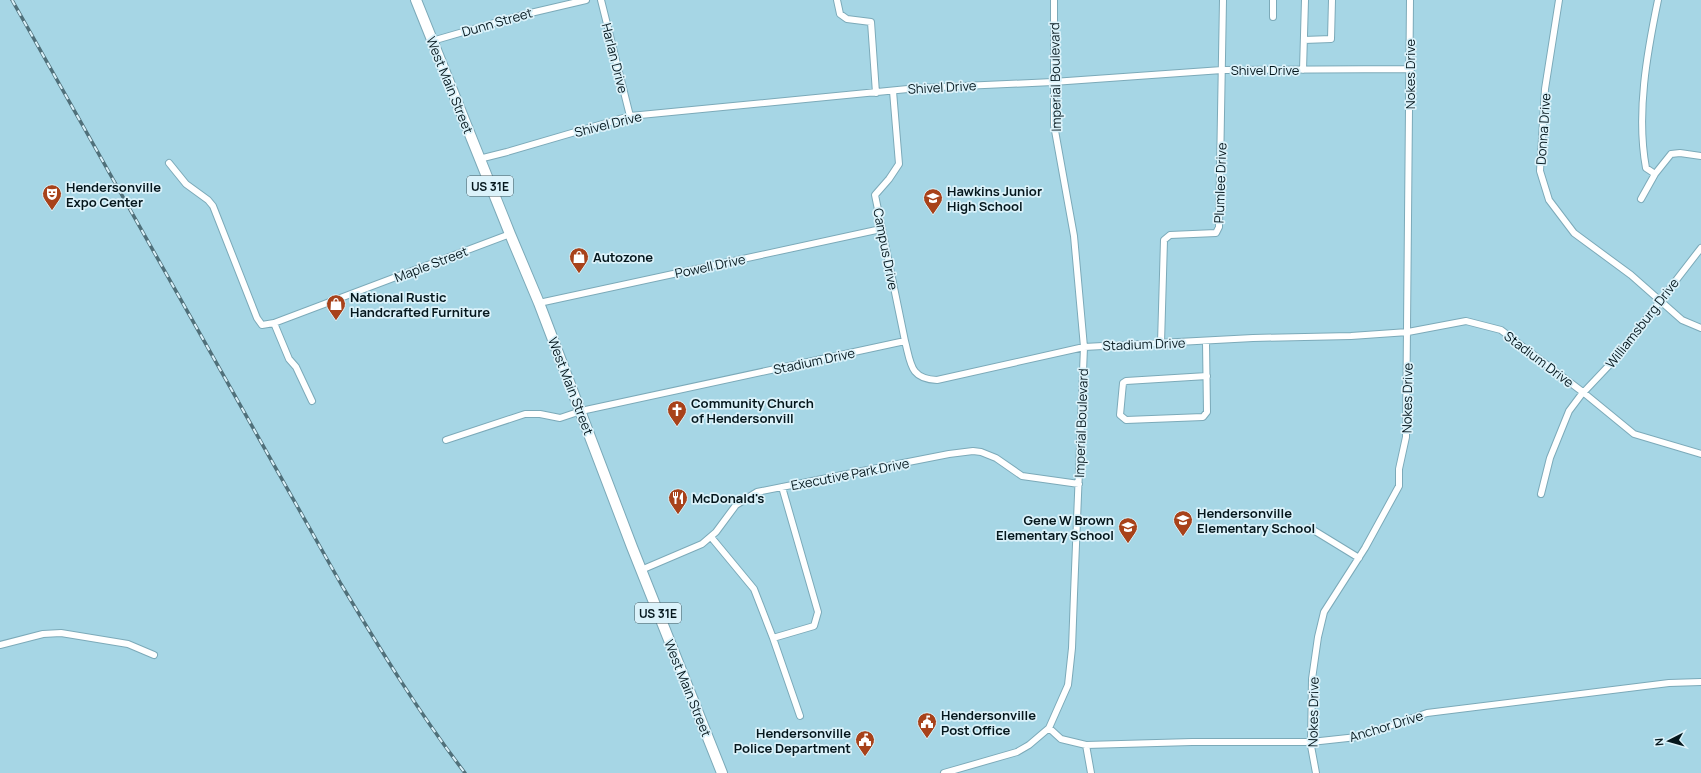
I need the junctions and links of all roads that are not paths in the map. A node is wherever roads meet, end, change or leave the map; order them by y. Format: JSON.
{"nodes":[{"id":1,"x":416,"y":0,"type":"edge"},
{"id":2,"x":586,"y":0,"type":"edge"},
{"id":3,"x":600,"y":0,"type":"edge"},
{"id":4,"x":837,"y":0,"type":"edge"},
{"id":5,"x":1054,"y":0,"type":"edge"},
{"id":6,"x":1223,"y":0,"type":"edge"},
{"id":7,"x":1273,"y":0,"type":"edge"},
{"id":8,"x":1305,"y":0,"type":"edge"},
{"id":9,"x":1332,"y":0,"type":"edge"},
{"id":10,"x":1410,"y":0,"type":"edge"},
{"id":11,"x":1559,"y":0,"type":"edge"},
{"id":12,"x":1658,"y":0,"type":"edge"},
{"id":13,"x":1273,"y":17,"type":"dead end"},
{"id":14,"x":1304,"y":40,"type":"junction"},
{"id":15,"x":432,"y":41,"type":"junction"},
{"id":16,"x":1410,"y":69,"type":"junction"},
{"id":17,"x":1222,"y":70,"type":"junction"},
{"id":18,"x":1303,"y":70,"type":"junction"},
{"id":19,"x":1053,"y":82,"type":"junction"},
{"id":20,"x":893,"y":91,"type":"junction"},
{"id":21,"x":876,"y":92,"type":"junction"},
{"id":22,"x":630,"y":116,"type":"junction"},
{"id":23,"x":1701,"y":156,"type":"edge"},
{"id":24,"x":480,"y":159,"type":"junction"},
{"id":25,"x":169,"y":163,"type":"dead end"},
{"id":26,"x":1655,"y":174,"type":"junction"},
{"id":27,"x":1641,"y":199,"type":"dead end"},
{"id":28,"x":881,"y":229,"type":"junction"},
{"id":29,"x":510,"y":234,"type":"junction"},
{"id":30,"x":1701,"y":248,"type":"edge"},
{"id":31,"x":1660,"y":300,"type":"junction"},
{"id":32,"x":539,"y":303,"type":"junction"},
{"id":33,"x":274,"y":323,"type":"junction"},
{"id":34,"x":1701,"y":328,"type":"edge"},
{"id":35,"x":1408,"y":332,"type":"junction"},
{"id":36,"x":905,"y":341,"type":"junction"},
{"id":37,"x":1206,"y":342,"type":"junction"},
{"id":38,"x":1161,"y":343,"type":"junction"},
{"id":39,"x":1084,"y":347,"type":"junction"},
{"id":40,"x":1207,"y":376,"type":"junction"},
{"id":41,"x":1583,"y":394,"type":"junction"},
{"id":42,"x":312,"y":401,"type":"dead end"},
{"id":43,"x":581,"y":411,"type":"junction"},
{"id":44,"x":446,"y":440,"type":"dead end"},
{"id":45,"x":1701,"y":454,"type":"edge"},
{"id":46,"x":1078,"y":484,"type":"junction"},
{"id":47,"x":782,"y":487,"type":"junction"},
{"id":48,"x":1541,"y":494,"type":"dead end"},
{"id":49,"x":1310,"y":528,"type":"dead end"},
{"id":50,"x":711,"y":537,"type":"junction"},
{"id":51,"x":1359,"y":558,"type":"junction"},
{"id":52,"x":641,"y":570,"type":"junction"},
{"id":53,"x":773,"y":638,"type":"junction"},
{"id":54,"x":0,"y":645,"type":"edge"},
{"id":55,"x":154,"y":655,"type":"dead end"},
{"id":56,"x":1701,"y":682,"type":"edge"},
{"id":57,"x":800,"y":716,"type":"dead end"},
{"id":58,"x":1049,"y":728,"type":"junction"},
{"id":59,"x":1311,"y":742,"type":"junction"},
{"id":60,"x":1086,"y":745,"type":"junction"},
{"id":61,"x":722,"y":773,"type":"edge"},
{"id":62,"x":944,"y":773,"type":"edge"},
{"id":63,"x":1091,"y":773,"type":"edge"},
{"id":64,"x":1316,"y":773,"type":"edge"}],
"edges":[{"from":1,"to":15,"type":"main road","name":"West Main Street","number":"US 31E"},
{"from":2,"to":15,"type":"street","name":"Dunn Street"},
{"from":3,"to":22,"type":"street","name":"Harlan Drive"},
{"from":4,"to":21,"type":"street"},
{"from":5,"to":19,"type":"street","name":"Imperial Boulevard"},
{"from":6,"to":17,"type":"street","name":"Plumlee Drive"},
{"from":7,"to":13,"type":"street"},
{"from":8,"to":14,"type":"street"},
{"from":9,"to":14,"type":"street"},
{"from":10,"to":16,"type":"street","name":"Nokes Drive"},
{"from":11,"to":31,"type":"street","name":"Donna Drive"},
{"from":12,"to":26,"type":"street"},
{"from":14,"to":18,"type":"street"},
{"from":15,"to":24,"type":"main road","name":"West Main Street","number":"US 31E"},
{"from":16,"to":18,"type":"street","name":"Shivel Drive"},
{"from":16,"to":35,"type":"street","name":"Nokes Drive"},
{"from":17,"to":18,"type":"street","name":"Shivel Drive"},
{"from":17,"to":19,"type":"street","name":"Shivel Drive"},
{"from":17,"to":38,"type":"street","name":"Plumlee Drive"},
{"from":19,"to":20,"type":"street","name":"Shivel Drive"},
{"from":19,"to":39,"type":"street","name":"Imperial Boulevard"},
{"from":20,"to":21,"type":"street","name":"Shivel Drive"},
{"from":20,"to":28,"type":"street","name":"Campus Drive"},
{"from":21,"to":22,"type":"street","name":"Shivel Drive"},
{"from":22,"to":24,"type":"street","name":"Shivel Drive"},
{"from":23,"to":26,"type":"street"},
{"from":24,"to":29,"type":"main road","name":"West Main Street","number":"US 31E"},
{"from":25,"to":33,"type":"street","name":"Maple Street"},
{"from":26,"to":27,"type":"street"},
{"from":28,"to":32,"type":"street","name":"Powell Drive"},
{"from":28,"to":36,"type":"street","name":"Campus Drive"},
{"from":29,"to":32,"type":"main road","name":"West Main Street","number":"US 31E"},
{"from":29,"to":33,"type":"street","name":"Maple Street"},
{"from":30,"to":31,"type":"street","name":"Williamsburg Drive"},
{"from":31,"to":34,"type":"street","name":"Donna Drive"},
{"from":31,"to":41,"type":"street","name":"Williamsburg Drive"},
{"from":32,"to":43,"type":"main road","name":"West Main Street","number":"US 31E"},
{"from":33,"to":42,"type":"street"},
{"from":35,"to":37,"type":"street","name":"Stadium Drive"},
{"from":35,"to":41,"type":"street","name":"Stadium Drive"},
{"from":35,"to":51,"type":"street","name":"Nokes Drive"},
{"from":36,"to":39,"type":"street","name":"Stadium Drive"},
{"from":36,"to":43,"type":"street","name":"Stadium Drive"},
{"from":37,"to":38,"type":"street","name":"Stadium Drive"},
{"from":37,"to":40,"type":"street"},
{"from":38,"to":39,"type":"street","name":"Stadium Drive"},
{"from":39,"to":46,"type":"street","name":"Imperial Boulevard"},
{"from":40,"to":40,"type":"street"},
{"from":41,"to":45,"type":"street","name":"Stadium Drive"},
{"from":41,"to":48,"type":"street","name":"Williamsburg Drive"},
{"from":43,"to":44,"type":"street","name":"Stadium Drive"},
{"from":43,"to":52,"type":"main road","name":"West Main Street","number":"US 31E"},
{"from":46,"to":47,"type":"street","name":"Executive Park Drive"},
{"from":46,"to":58,"type":"street","name":"Imperial Boulevard"},
{"from":47,"to":50,"type":"street","name":"Executive Park Drive"},
{"from":47,"to":53,"type":"street"},
{"from":49,"to":51,"type":"street"},
{"from":50,"to":52,"type":"street","name":"Executive Park Drive"},
{"from":50,"to":53,"type":"street"},
{"from":51,"to":59,"type":"street","name":"Nokes Drive"},
{"from":52,"to":61,"type":"main road","name":"West Main Street","number":"US 31E"},
{"from":53,"to":57,"type":"street"},
{"from":54,"to":55,"type":"street"},
{"from":56,"to":59,"type":"street","name":"Anchor Drive"},
{"from":58,"to":60,"type":"street","name":"Anchor Drive"},
{"from":58,"to":62,"type":"street","name":"Imperial Boulevard"},
{"from":59,"to":60,"type":"street","name":"Anchor Drive"},
{"from":59,"to":64,"type":"street","name":"Nokes Drive"},
{"from":60,"to":63,"type":"street"}]}
